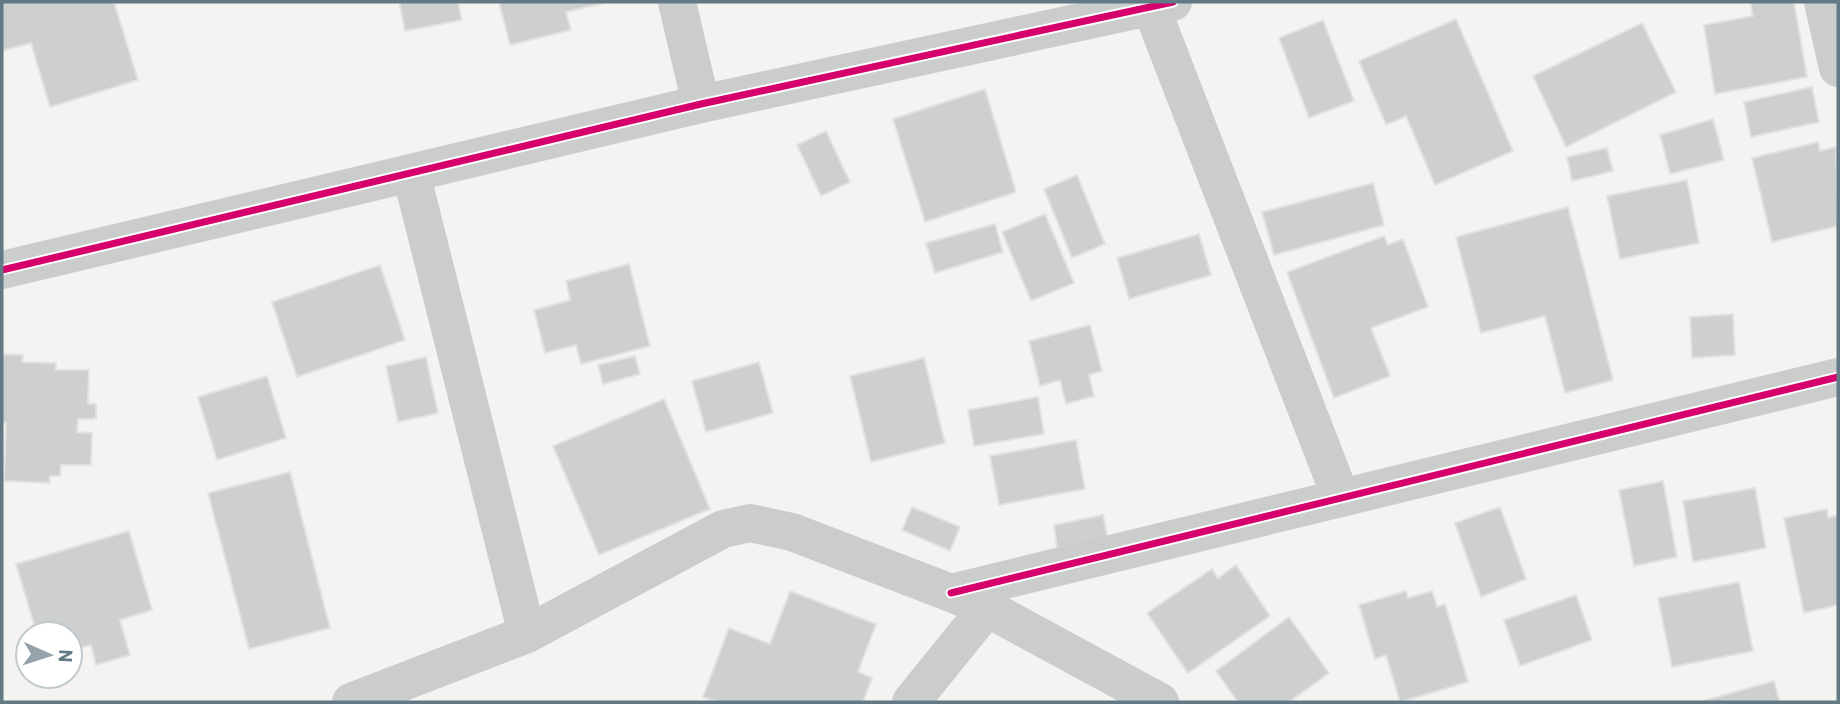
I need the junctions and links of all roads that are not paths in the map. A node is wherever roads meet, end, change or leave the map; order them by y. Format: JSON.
{"nodes":[{"id":1,"x":677,"y":2,"type":"edge"},
{"id":2,"x":1823,"y":2,"type":"edge"},
{"id":3,"x":1162,"y":4,"type":"edge"},
{"id":4,"x":1838,"y":68,"type":"edge"},
{"id":5,"x":701,"y":104,"type":"junction"},
{"id":6,"x":411,"y":173,"type":"junction"},
{"id":7,"x":2,"y":270,"type":"edge"},
{"id":8,"x":1838,"y":377,"type":"edge"},
{"id":9,"x":1341,"y":498,"type":"junction"},
{"id":10,"x":951,"y":593,"type":"junction"},
{"id":11,"x":987,"y":608,"type":"junction"},
{"id":12,"x":527,"y":634,"type":"junction"},
{"id":13,"x":351,"y":702,"type":"edge"},
{"id":14,"x":911,"y":702,"type":"edge"},
{"id":15,"x":1160,"y":702,"type":"edge"}],
"edges":[{"from":1,"to":5,"type":"street"},
{"from":2,"to":4,"type":"street"},
{"from":3,"to":5,"type":"street"},
{"from":3,"to":9,"type":"street"},
{"from":5,"to":6,"type":"street"},
{"from":6,"to":7,"type":"street"},
{"from":6,"to":12,"type":"street"},
{"from":8,"to":9,"type":"street"},
{"from":9,"to":10,"type":"street"},
{"from":10,"to":11,"type":"street"},
{"from":10,"to":12,"type":"street"},
{"from":11,"to":14,"type":"street"},
{"from":11,"to":15,"type":"street"},
{"from":12,"to":13,"type":"street"}]}
